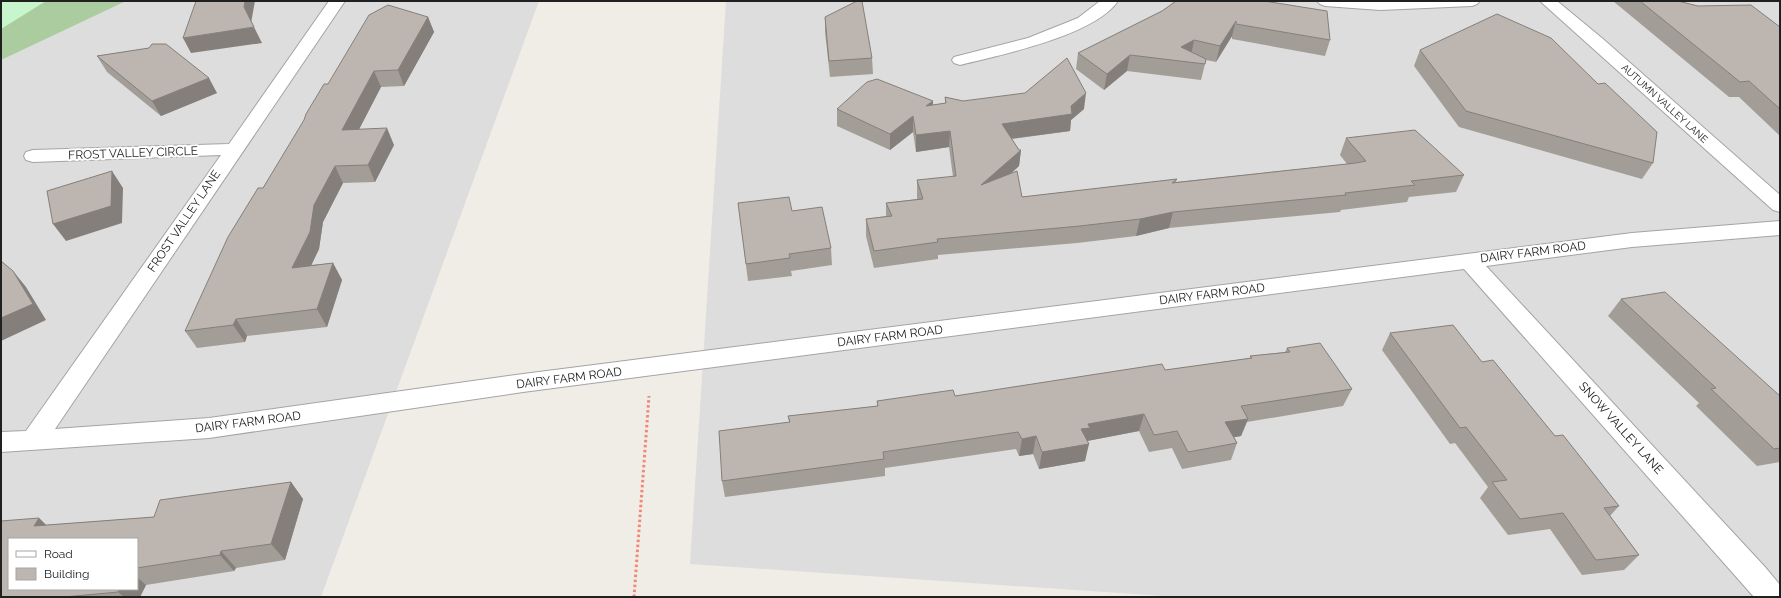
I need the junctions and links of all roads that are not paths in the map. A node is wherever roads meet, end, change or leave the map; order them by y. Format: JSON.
{"nodes":[{"id":1,"x":337,"y":1,"type":"edge"},
{"id":2,"x":1110,"y":1,"type":"edge"},
{"id":3,"x":1325,"y":1,"type":"edge"},
{"id":4,"x":1472,"y":1,"type":"edge"},
{"id":5,"x":1548,"y":1,"type":"edge"},
{"id":6,"x":960,"y":60,"type":"dead end"},
{"id":7,"x":234,"y":149,"type":"junction"},
{"id":8,"x":33,"y":156,"type":"dead end"},
{"id":9,"x":1780,"y":206,"type":"edge"},
{"id":10,"x":1780,"y":228,"type":"edge"},
{"id":11,"x":1469,"y":261,"type":"junction"},
{"id":12,"x":1,"y":442,"type":"edge"},
{"id":13,"x":32,"y":442,"type":"junction"},
{"id":14,"x":1772,"y":597,"type":"edge"}],
"edges":[{"from":1,"to":7,"type":"street","name":"FROST VALLEY LANE"},
{"from":2,"to":6,"type":"street"},
{"from":3,"to":4,"type":"street"},
{"from":5,"to":9,"type":"street","name":"AUTUMN VALLEY LANE"},
{"from":7,"to":8,"type":"street","name":"FROST VALLEY CIRCLE"},
{"from":7,"to":13,"type":"street","name":"FROST VALLEY LANE"},
{"from":10,"to":11,"type":"street","name":"DAIRY FARM ROAD"},
{"from":11,"to":13,"type":"street","name":"DAIRY FARM ROAD"},
{"from":11,"to":14,"type":"street","name":"SNOW VALLEY LANE"},
{"from":12,"to":13,"type":"street","name":"DAIRY FARM ROAD"}]}
